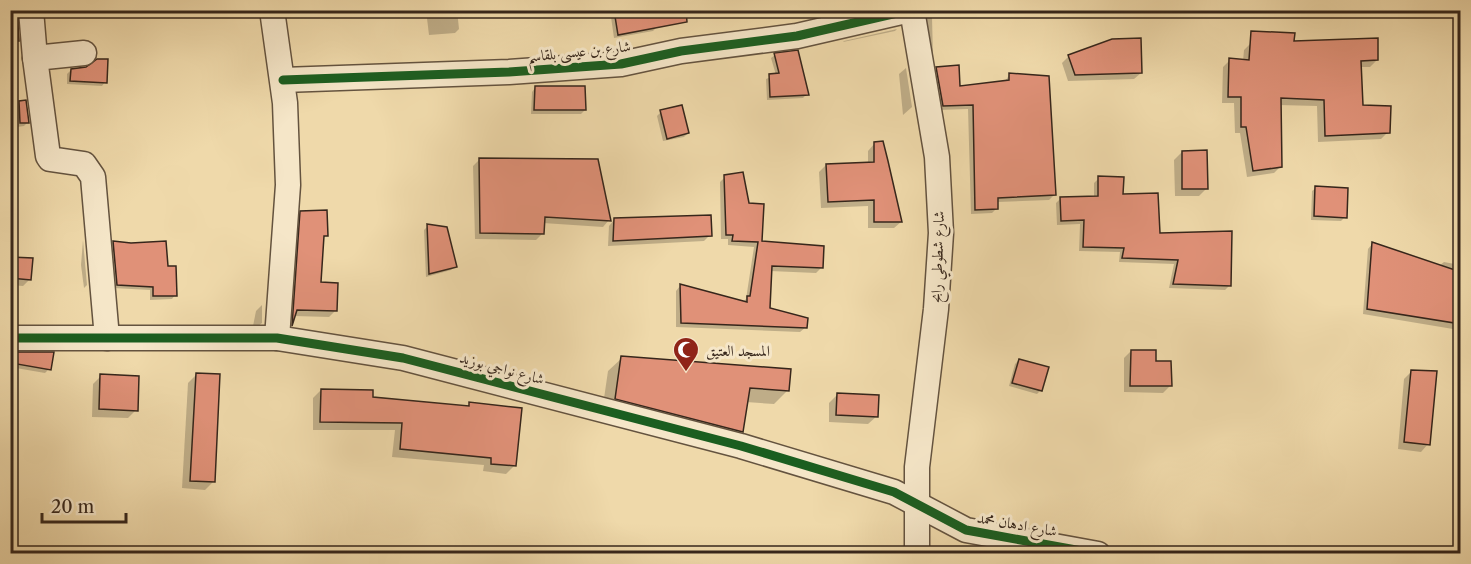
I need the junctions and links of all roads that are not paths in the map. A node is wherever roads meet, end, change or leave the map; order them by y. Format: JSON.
{"nodes":[{"id":1,"x":31,"y":10,"type":"edge"},
{"id":2,"x":272,"y":10,"type":"edge"},
{"id":3,"x":911,"y":10,"type":"edge"},
{"id":4,"x":84,"y":53,"type":"dead end"},
{"id":5,"x":35,"y":58,"type":"junction"},
{"id":6,"x":282,"y":80,"type":"junction"},
{"id":7,"x":10,"y":338,"type":"edge"},
{"id":8,"x":107,"y":338,"type":"junction"},
{"id":9,"x":277,"y":338,"type":"junction"},
{"id":10,"x":916,"y":504,"type":"junction"},
{"id":11,"x":966,"y":530,"type":"joint"},
{"id":12,"x":917,"y":554,"type":"edge"},
{"id":13,"x":1098,"y":554,"type":"edge"}],
"edges":[{"from":1,"to":5,"type":"street"},
{"from":2,"to":6,"type":"street"},
{"from":3,"to":6,"type":"street","name":"شارع بن عيسى بلقاسم"},
{"from":3,"to":10,"type":"street","name":"شارع شطوطي رابح"},
{"from":4,"to":5,"type":"street"},
{"from":5,"to":8,"type":"street"},
{"from":6,"to":9,"type":"street"},
{"from":7,"to":8,"type":"street","name":"شارع نواجي بوزيد"},
{"from":8,"to":9,"type":"street","name":"شارع نواجي بوزيد"},
{"from":9,"to":10,"type":"street","name":"شارع نواجي بوزيد"},
{"from":10,"to":11,"type":"street","name":"شارع نواجي بوزيد"},
{"from":10,"to":12,"type":"street","name":"شارع شطوطي رابح"},
{"from":11,"to":13,"type":"street","name":"شارع ادهان محمد"}]}
